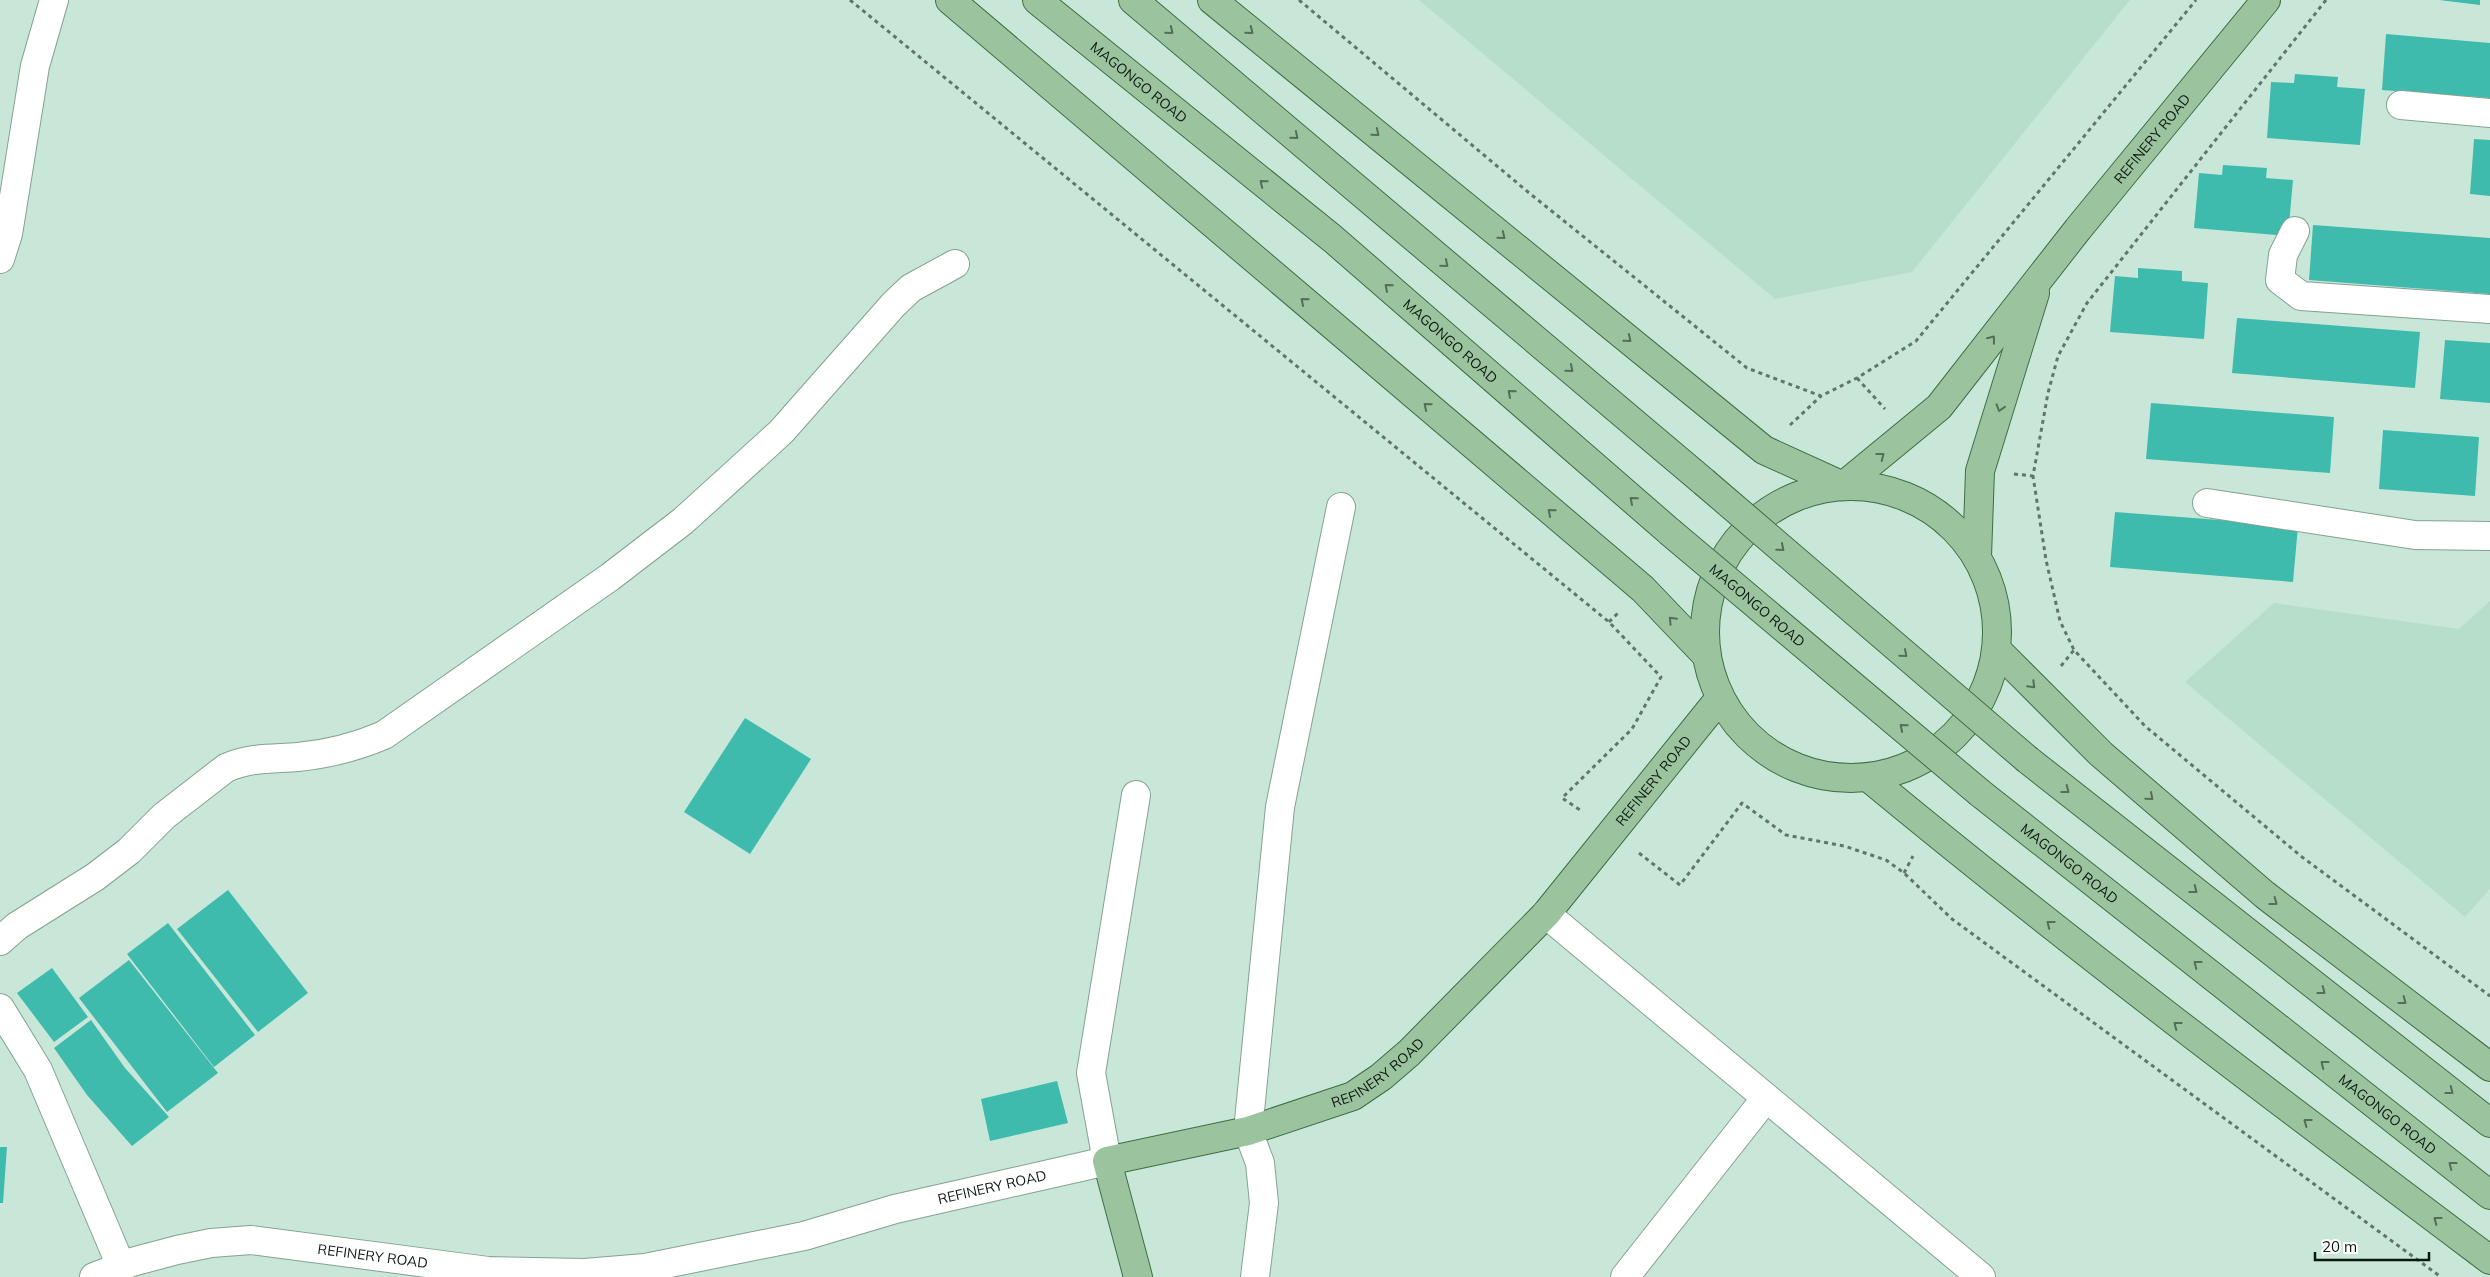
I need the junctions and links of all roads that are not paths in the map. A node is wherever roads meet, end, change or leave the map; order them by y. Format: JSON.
{"nodes":[{"id":1,"x":54,"y":0,"type":"edge"},
{"id":2,"x":950,"y":0,"type":"edge"},
{"id":3,"x":1037,"y":0,"type":"edge"},
{"id":4,"x":1133,"y":0,"type":"edge"},
{"id":5,"x":1212,"y":0,"type":"edge"},
{"id":6,"x":2266,"y":0,"type":"edge"},
{"id":7,"x":2401,"y":105,"type":"dead end"},
{"id":8,"x":2490,"y":113,"type":"edge"},
{"id":9,"x":2295,"y":231,"type":"dead end"},
{"id":10,"x":0,"y":258,"type":"edge"},
{"id":11,"x":955,"y":264,"type":"dead end"},
{"id":12,"x":2040,"y":277,"type":"junction"},
{"id":13,"x":2490,"y":309,"type":"edge"},
{"id":14,"x":1843,"y":486,"type":"junction"},
{"id":15,"x":2207,"y":503,"type":"dead end"},
{"id":16,"x":1341,"y":507,"type":"dead end"},
{"id":17,"x":2490,"y":536,"type":"edge"},
{"id":18,"x":1977,"y":557,"type":"junction"},
{"id":19,"x":1998,"y":651,"type":"junction"},
{"id":20,"x":1706,"y":655,"type":"junction"},
{"id":21,"x":1720,"y":698,"type":"junction"},
{"id":22,"x":1869,"y":778,"type":"junction"},
{"id":23,"x":1136,"y":796,"type":"dead end"},
{"id":24,"x":1546,"y":914,"type":"junction"},
{"id":25,"x":0,"y":941,"type":"edge"},
{"id":26,"x":0,"y":1008,"type":"edge"},
{"id":27,"x":2490,"y":1067,"type":"edge"},
{"id":28,"x":1766,"y":1098,"type":"junction"},
{"id":29,"x":2490,"y":1122,"type":"edge"},
{"id":30,"x":1248,"y":1130,"type":"junction"},
{"id":31,"x":1107,"y":1161,"type":"junction"},
{"id":32,"x":2490,"y":1195,"type":"edge"},
{"id":33,"x":2490,"y":1260,"type":"edge"},
{"id":34,"x":121,"y":1266,"type":"junction"},
{"id":35,"x":94,"y":1277,"type":"edge"},
{"id":36,"x":1138,"y":1277,"type":"edge"},
{"id":37,"x":1255,"y":1277,"type":"edge"},
{"id":38,"x":1625,"y":1277,"type":"edge"},
{"id":39,"x":1981,"y":1277,"type":"edge"}],
"edges":[{"from":1,"to":10,"type":"street"},
{"from":20,"to":2,"type":"main road","one_way":true},
{"from":32,"to":3,"type":"main road","name":"MAGONGO ROAD","one_way":true,"bridge":true},
{"from":4,"to":29,"type":"main road","one_way":true,"bridge":true},
{"from":5,"to":14,"type":"main road","one_way":true},
{"from":6,"to":12,"type":"main road","name":"REFINERY ROAD"},
{"from":7,"to":8,"type":"street"},
{"from":9,"to":13,"type":"street"},
{"from":11,"to":25,"type":"street"},
{"from":14,"to":12,"type":"main road","name":"REFINERY ROAD","one_way":true},
{"from":12,"to":18,"type":"main road","one_way":true},
{"from":14,"to":18,"type":"main road"},
{"from":14,"to":20,"type":"main road"},
{"from":15,"to":17,"type":"street"},
{"from":16,"to":30,"type":"street"},
{"from":18,"to":19,"type":"main road"},
{"from":19,"to":22,"type":"main road"},
{"from":19,"to":27,"type":"main road","one_way":true},
{"from":20,"to":21,"type":"main road"},
{"from":21,"to":22,"type":"main road"},
{"from":21,"to":24,"type":"main road","name":"REFINERY ROAD"},
{"from":33,"to":22,"type":"main road","one_way":true},
{"from":23,"to":31,"type":"street"},
{"from":24,"to":28,"type":"street"},
{"from":24,"to":30,"type":"main road","name":"REFINERY ROAD"},
{"from":26,"to":34,"type":"street"},
{"from":28,"to":38,"type":"street"},
{"from":28,"to":39,"type":"street"},
{"from":30,"to":31,"type":"main road","name":"REFINERY ROAD"},
{"from":30,"to":37,"type":"street"},
{"from":31,"to":34,"type":"street","name":"REFINERY ROAD"},
{"from":31,"to":36,"type":"main road"},
{"from":34,"to":35,"type":"street","name":"REFINERY ROAD"}]}
